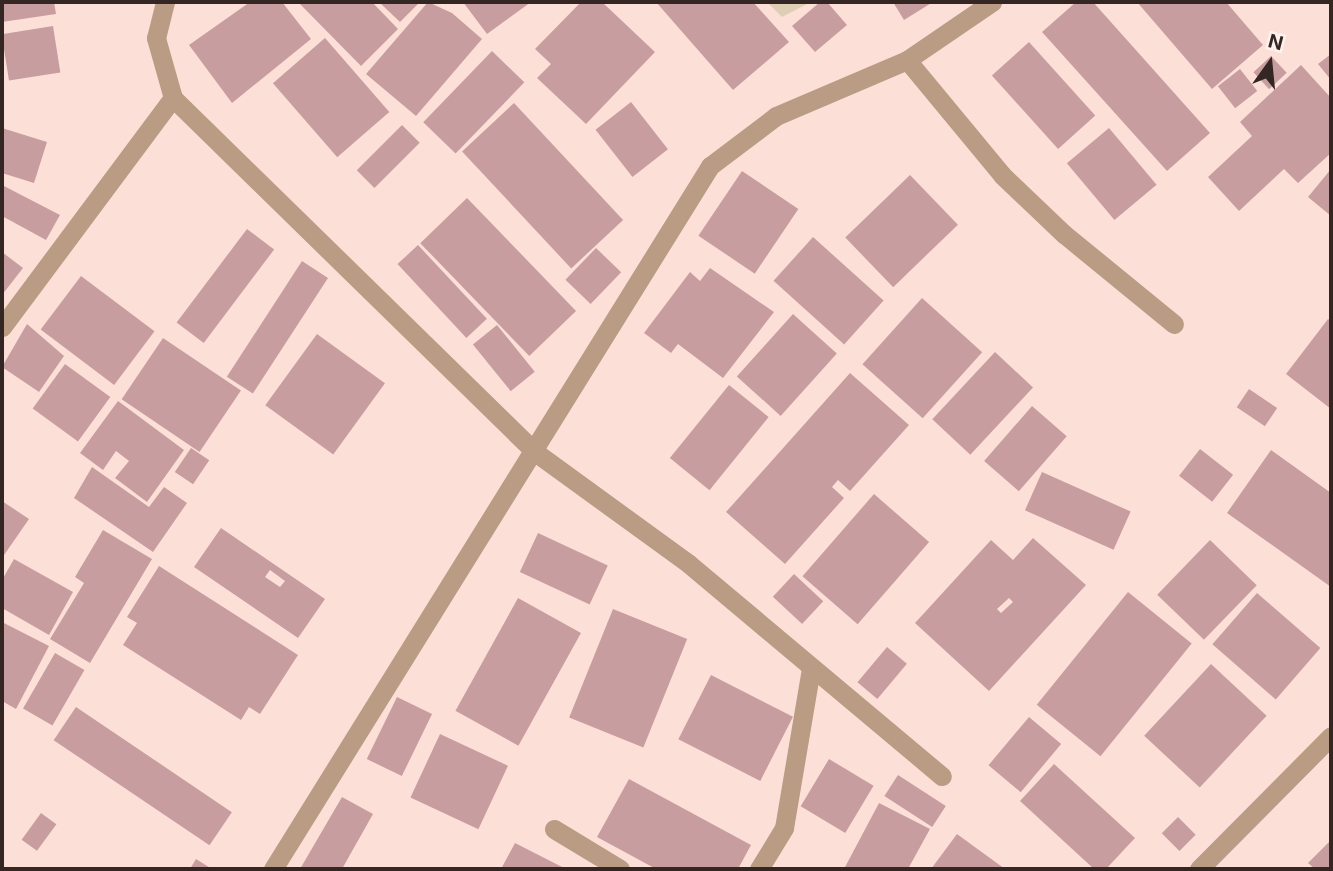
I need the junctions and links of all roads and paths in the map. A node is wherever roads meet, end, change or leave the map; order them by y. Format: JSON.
{"nodes":[{"id":1,"x":165,"y":2,"type":"edge"},
{"id":2,"x":992,"y":2,"type":"edge"},
{"id":3,"x":907,"y":60,"type":"junction"},
{"id":4,"x":173,"y":98,"type":"junction"},
{"id":5,"x":1174,"y":324,"type":"dead end"},
{"id":6,"x":2,"y":327,"type":"edge"},
{"id":7,"x":536,"y":452,"type":"junction"},
{"id":8,"x":811,"y":668,"type":"junction"},
{"id":9,"x":1331,"y":736,"type":"edge"},
{"id":10,"x":942,"y":776,"type":"dead end"},
{"id":11,"x":554,"y":829,"type":"dead end"},
{"id":12,"x":272,"y":869,"type":"edge"},
{"id":13,"x":620,"y":869,"type":"edge"},
{"id":14,"x":759,"y":869,"type":"edge"},
{"id":15,"x":1199,"y":869,"type":"edge"}],
"edges":[{"from":1,"to":4,"type":"street"},
{"from":2,"to":3,"type":"street"},
{"from":3,"to":5,"type":"street"},
{"from":3,"to":7,"type":"street"},
{"from":4,"to":6,"type":"street"},
{"from":4,"to":7,"type":"street"},
{"from":7,"to":8,"type":"street"},
{"from":7,"to":12,"type":"street"},
{"from":8,"to":10,"type":"street"},
{"from":8,"to":14,"type":"street"},
{"from":9,"to":15,"type":"street"},
{"from":11,"to":13,"type":"street"}]}
